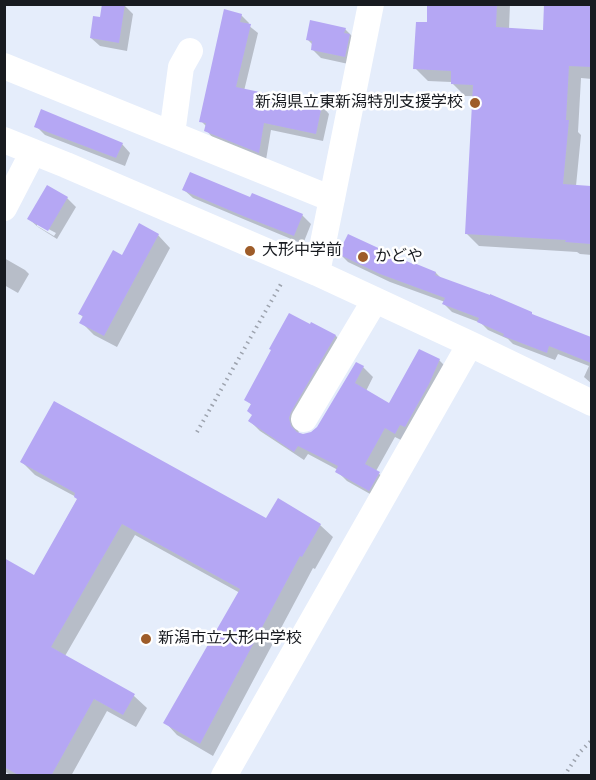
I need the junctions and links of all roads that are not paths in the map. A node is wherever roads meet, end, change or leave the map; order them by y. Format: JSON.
{"nodes":[{"id":1,"x":371,"y":4,"type":"edge"},
{"id":2,"x":190,"y":51,"type":"dead end"},
{"id":3,"x":4,"y":66,"type":"edge"},
{"id":4,"x":172,"y":134,"type":"junction"},
{"id":5,"x":4,"y":140,"type":"edge"},
{"id":6,"x":33,"y":152,"type":"junction"},
{"id":7,"x":332,"y":200,"type":"junction"},
{"id":8,"x":4,"y":208,"type":"edge"},
{"id":9,"x":316,"y":273,"type":"junction"},
{"id":10,"x":375,"y":300,"type":"junction"},
{"id":11,"x":470,"y":344,"type":"junction"},
{"id":12,"x":591,"y":403,"type":"edge"},
{"id":13,"x":304,"y":419,"type":"dead end"},
{"id":14,"x":224,"y":776,"type":"edge"}],
"edges":[{"from":1,"to":7,"type":"street"},
{"from":2,"to":4,"type":"street"},
{"from":3,"to":4,"type":"street"},
{"from":4,"to":7,"type":"street"},
{"from":5,"to":6,"type":"street"},
{"from":6,"to":8,"type":"street"},
{"from":6,"to":9,"type":"street"},
{"from":7,"to":9,"type":"street"},
{"from":9,"to":10,"type":"street"},
{"from":10,"to":11,"type":"street"},
{"from":10,"to":13,"type":"street"},
{"from":11,"to":12,"type":"street"},
{"from":11,"to":14,"type":"street"}]}
